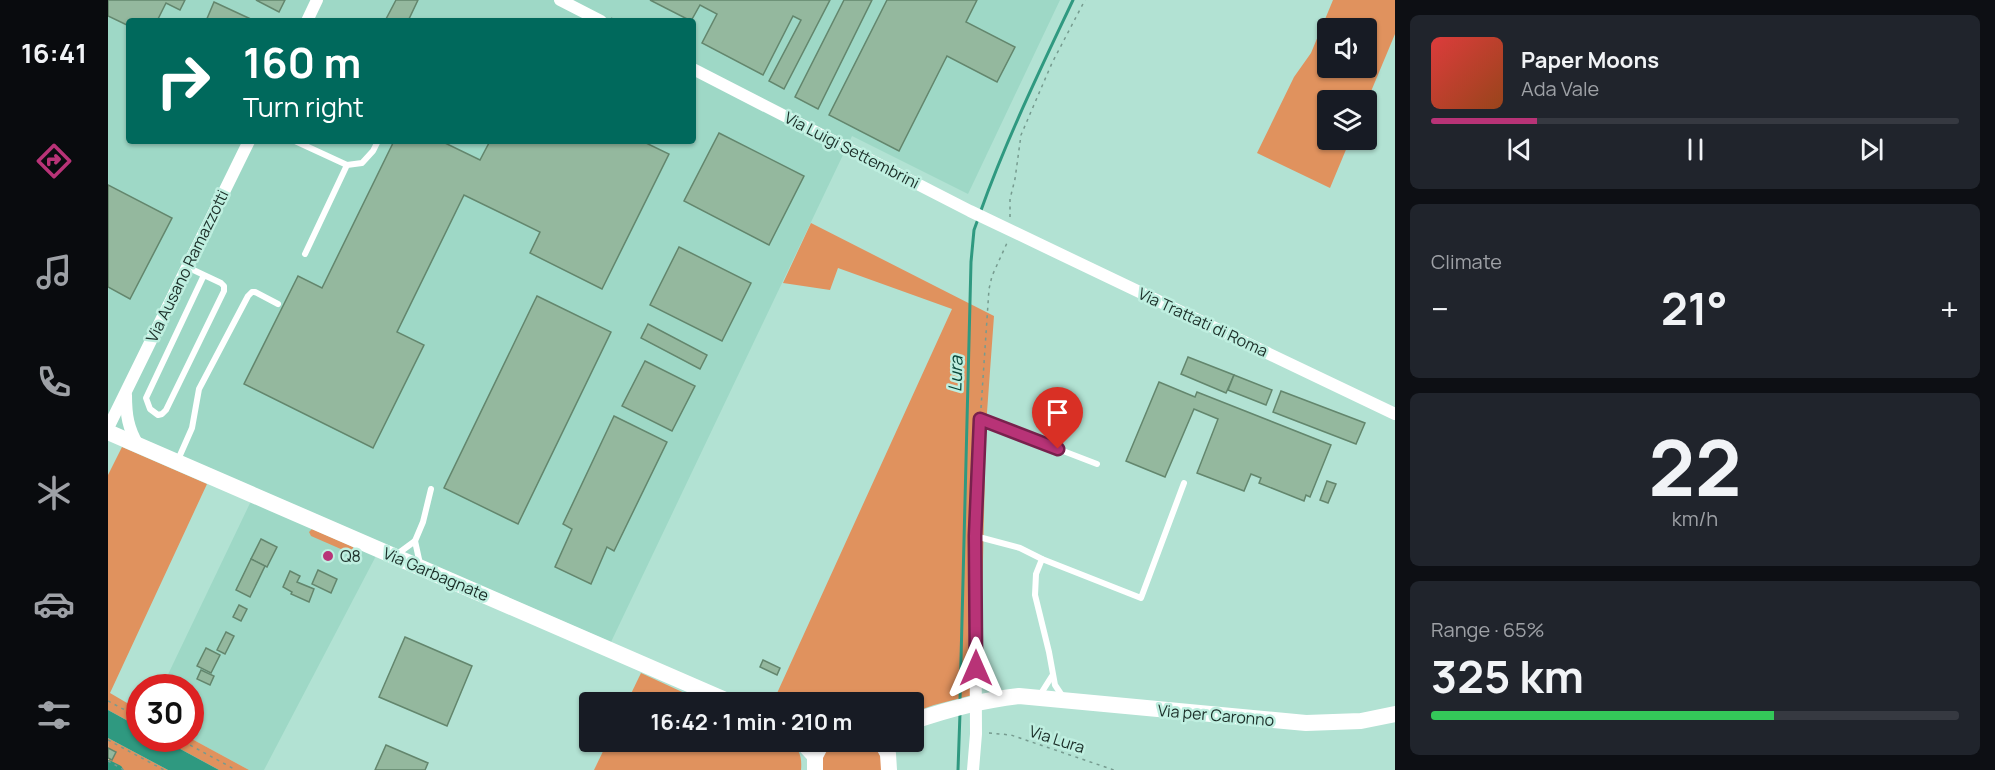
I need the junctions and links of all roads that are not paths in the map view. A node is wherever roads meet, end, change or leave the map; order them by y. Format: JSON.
{"nodes":[{"id":1,"x":317,"y":0,"type":"edge"},
{"id":2,"x":560,"y":0,"type":"edge"},
{"id":3,"x":308,"y":18,"type":"edge"},
{"id":4,"x":595,"y":18,"type":"edge"},
{"id":5,"x":696,"y":71,"type":"edge"},
{"id":6,"x":248,"y":144,"type":"edge"},
{"id":7,"x":301,"y":144,"type":"edge"},
{"id":8,"x":376,"y":144,"type":"edge"},
{"id":9,"x":346,"y":165,"type":"junction"},
{"id":10,"x":1011,"y":231,"type":"joint"},
{"id":11,"x":305,"y":254,"type":"dead end"},
{"id":12,"x":187,"y":267,"type":"junction"},
{"id":13,"x":204,"y":275,"type":"junction"},
{"id":14,"x":278,"y":304,"type":"dead end"},
{"id":15,"x":126,"y":392,"type":"junction"},
{"id":16,"x":1395,"y":414,"type":"edge"},
{"id":17,"x":980,"y":419,"type":"joint"},
{"id":18,"x":108,"y":430,"type":"edge"},
{"id":19,"x":138,"y":445,"type":"junction"},
{"id":20,"x":177,"y":462,"type":"junction"},
{"id":21,"x":1097,"y":464,"type":"dead end"},
{"id":22,"x":1184,"y":483,"type":"dead end"},
{"id":23,"x":431,"y":489,"type":"dead end"},
{"id":24,"x":975,"y":536,"type":"junction"},
{"id":25,"x":415,"y":541,"type":"junction"},
{"id":26,"x":394,"y":557,"type":"junction"},
{"id":27,"x":1042,"y":559,"type":"junction"},
{"id":28,"x":421,"y":568,"type":"junction"},
{"id":29,"x":1053,"y":673,"type":"junction"},
{"id":30,"x":707,"y":692,"type":"edge"},
{"id":31,"x":1037,"y":698,"type":"junction"},
{"id":32,"x":1068,"y":701,"type":"junction"},
{"id":33,"x":1395,"y":714,"type":"edge"},
{"id":34,"x":924,"y":718,"type":"edge"},
{"id":35,"x":887,"y":752,"type":"edge"},
{"id":36,"x":894,"y":752,"type":"edge"},
{"id":37,"x":890,"y":768,"type":"edge"},
{"id":38,"x":973,"y":770,"type":"edge"}],
"edges":[{"from":1,"to":3,"type":"street"},
{"from":2,"to":4,"type":"street"},
{"from":5,"to":10,"type":"street","name":"Via Luigi Settembrini"},
{"from":6,"to":12,"type":"street","name":"Via Ausano Ramazzotti"},
{"from":7,"to":9,"type":"lane"},
{"from":8,"to":9,"type":"lane"},
{"from":9,"to":11,"type":"lane"},
{"from":10,"to":16,"type":"street","name":"Via Trattati di Roma"},
{"from":12,"to":13,"type":"lane"},
{"from":12,"to":15,"type":"street","name":"Via Ausano Ramazzotti"},
{"from":13,"to":13,"type":"lane"},
{"from":14,"to":20,"type":"lane"},
{"from":15,"to":18,"type":"street","name":"Via Ausano Ramazzotti"},
{"from":15,"to":19,"type":"street","name":"Via Ausano Ramazzotti"},
{"from":17,"to":21,"type":"lane"},
{"from":17,"to":24,"type":"street"},
{"from":18,"to":19,"type":"street","name":"Via Garbagnate"},
{"from":19,"to":20,"type":"street","name":"Via Garbagnate"},
{"from":20,"to":26,"type":"street","name":"Via Garbagnate"},
{"from":22,"to":27,"type":"lane"},
{"from":23,"to":25,"type":"lane"},
{"from":24,"to":27,"type":"lane"},
{"from":24,"to":38,"type":"street"},
{"from":25,"to":26,"type":"lane"},
{"from":25,"to":28,"type":"lane"},
{"from":26,"to":28,"type":"street","name":"Via Garbagnate"},
{"from":27,"to":29,"type":"lane"},
{"from":28,"to":30,"type":"street","name":"Via Garbagnate"},
{"from":29,"to":31,"type":"lane"},
{"from":29,"to":32,"type":"lane"},
{"from":31,"to":32,"type":"street","name":"Via per Caronno"},
{"from":31,"to":34,"type":"street","name":"Via per Caronno"},
{"from":32,"to":33,"type":"street","name":"Via per Caronno"},
{"from":35,"to":37,"type":"street"},
{"from":36,"to":37,"type":"street"}]}
